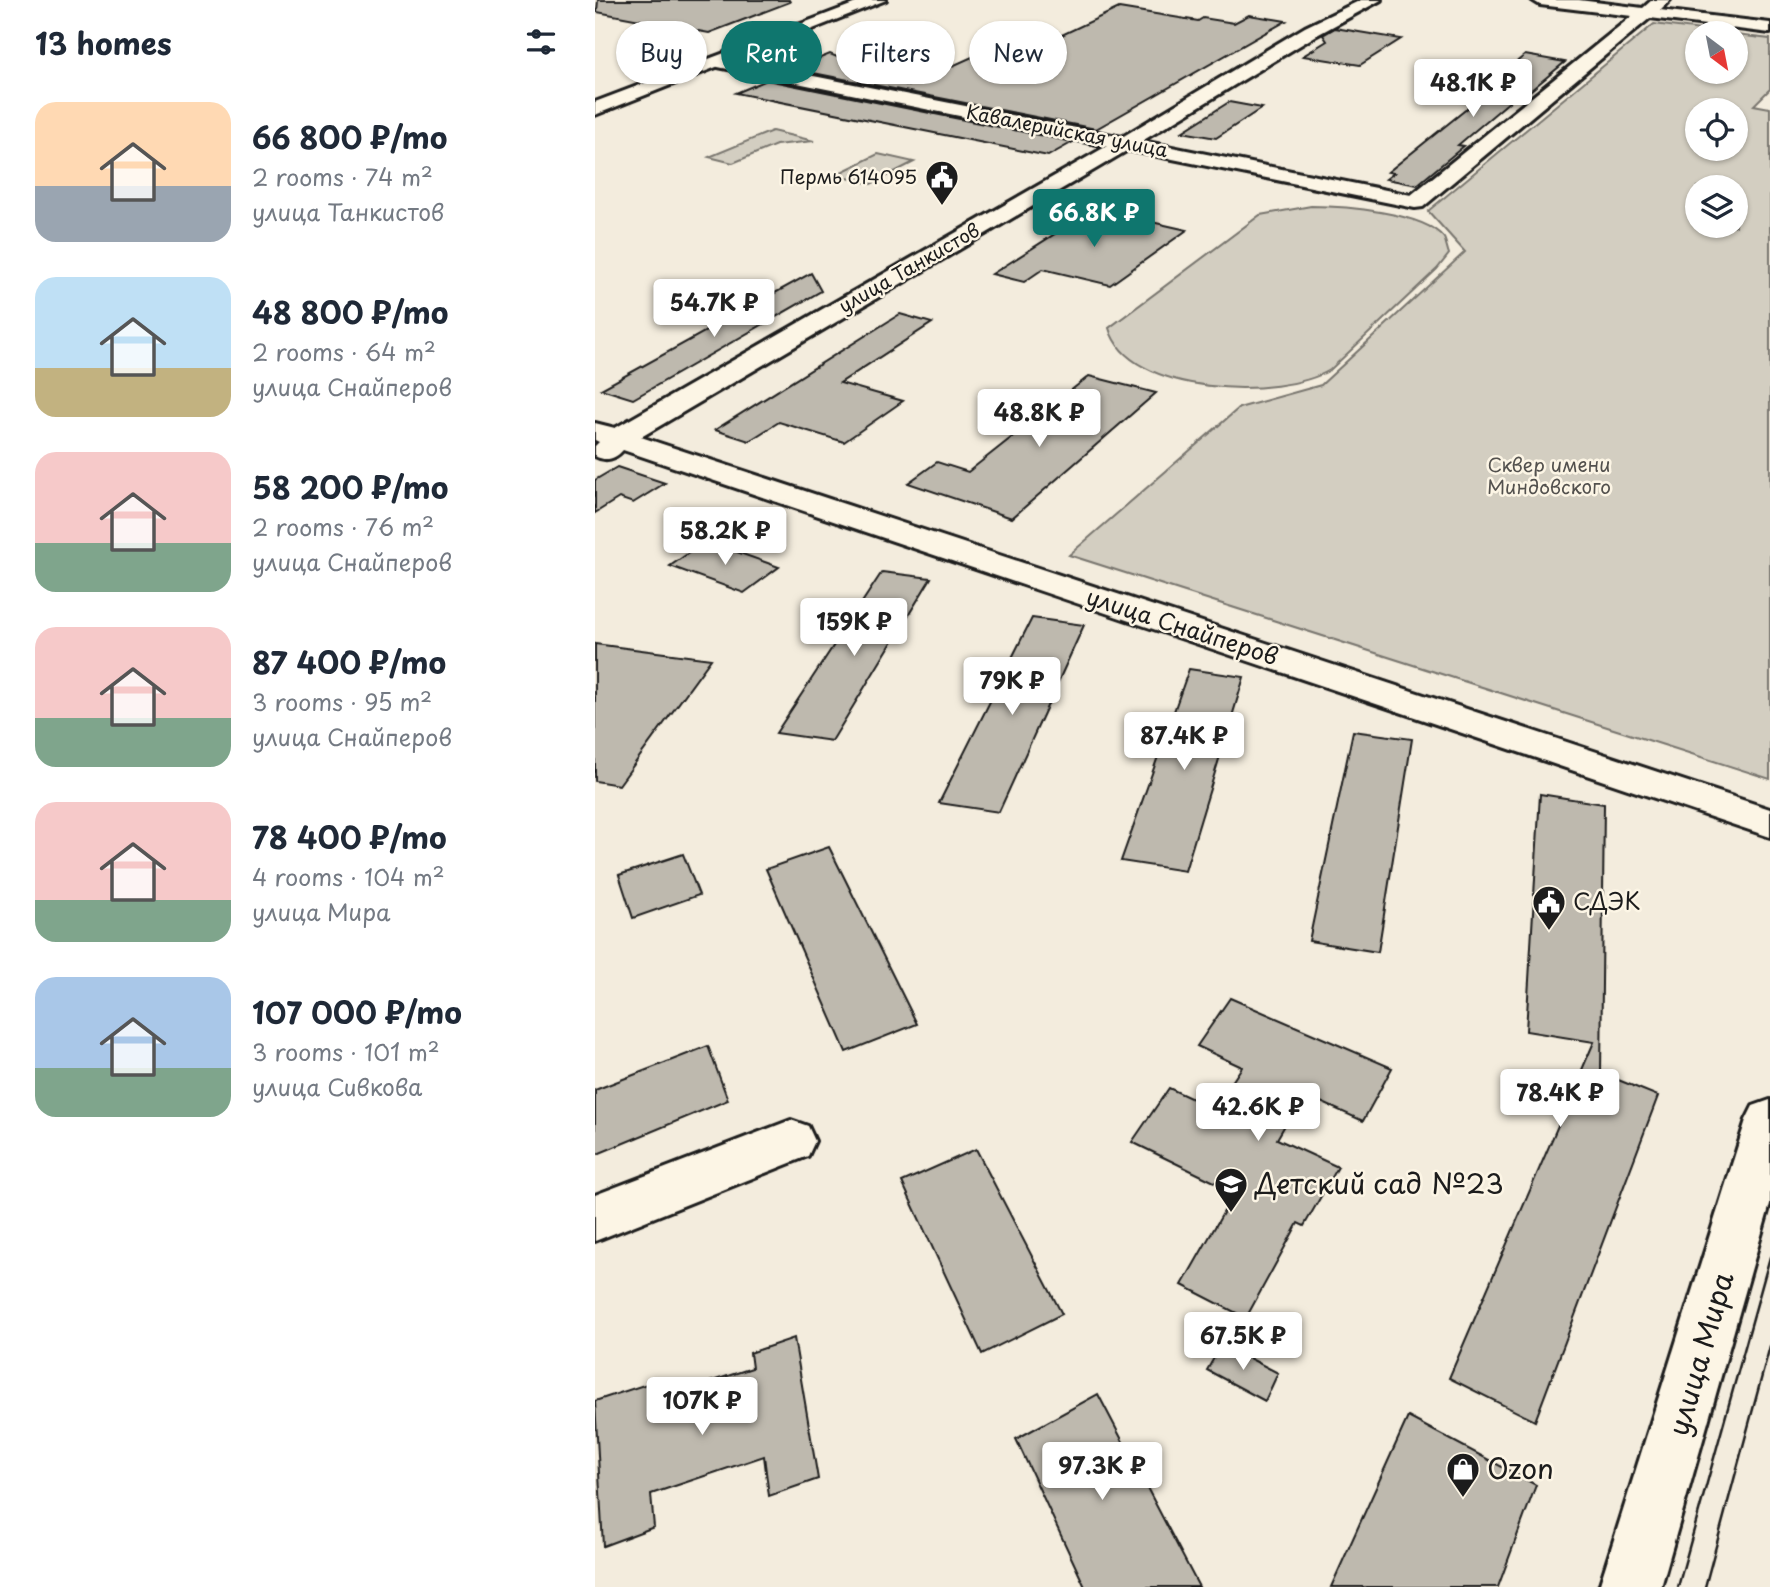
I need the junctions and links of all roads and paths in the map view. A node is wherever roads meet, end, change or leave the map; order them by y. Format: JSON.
{"nodes":[{"id":1,"x":878,"y":0,"type":"edge"},
{"id":2,"x":1373,"y":0,"type":"edge"},
{"id":3,"x":1540,"y":0,"type":"edge"},
{"id":4,"x":1655,"y":6,"type":"edge"},
{"id":5,"x":1770,"y":28,"type":"edge"},
{"id":6,"x":718,"y":62,"type":"junction"},
{"id":7,"x":595,"y":109,"type":"edge"},
{"id":8,"x":1125,"y":144,"type":"junction"},
{"id":9,"x":602,"y":443,"type":"edge"},
{"id":10,"x":1770,"y":823,"type":"edge"},
{"id":11,"x":1770,"y":1120,"type":"edge"},
{"id":12,"x":791,"y":1142,"type":"dead end"},
{"id":13,"x":595,"y":1218,"type":"edge"},
{"id":14,"x":1630,"y":1587,"type":"edge"}],
"edges":[{"from":1,"to":6,"type":"street"},
{"from":2,"to":8,"type":"street","name":"улица Танкистов"},
{"from":3,"to":4,"type":"street"},
{"from":4,"to":5,"type":"street"},
{"from":4,"to":8,"type":"street","name":"Кавалерийская улица"},
{"from":6,"to":7,"type":"street"},
{"from":6,"to":8,"type":"street","name":"Кавалерийская улица"},
{"from":8,"to":9,"type":"street","name":"улица Танкистов"},
{"from":9,"to":10,"type":"street","name":"улица Снайперов"},
{"from":11,"to":14,"type":"street","name":"улица Мира"},
{"from":12,"to":13,"type":"street"}]}
